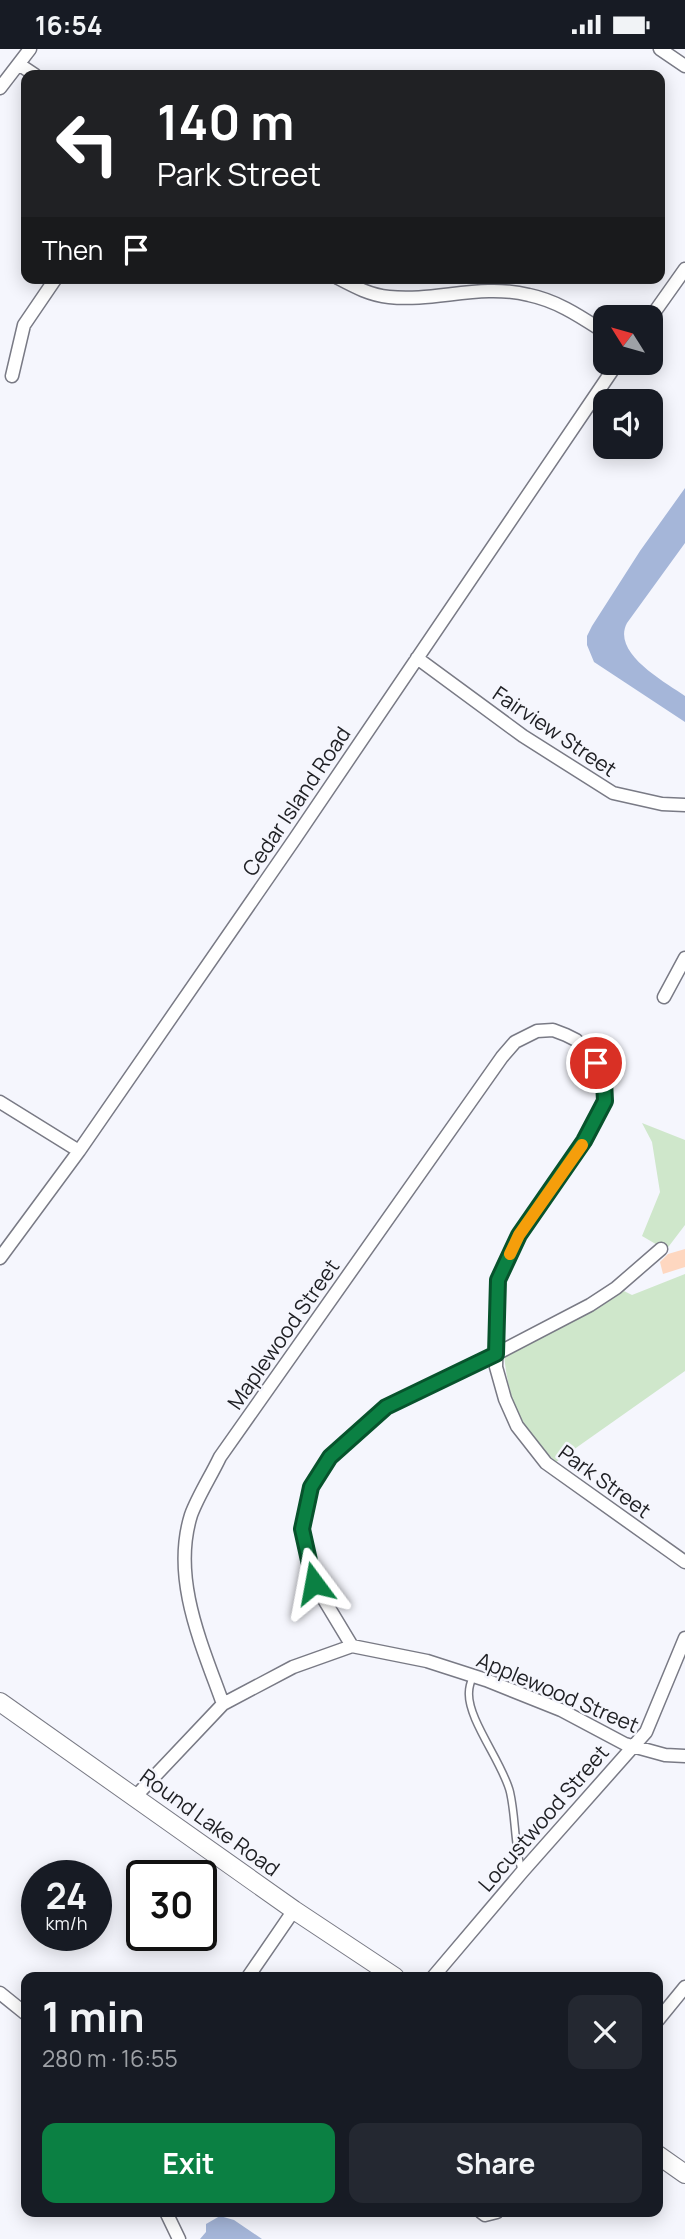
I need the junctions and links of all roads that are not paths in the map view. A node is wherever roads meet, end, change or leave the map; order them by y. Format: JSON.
{"nodes":[{"id":1,"x":30,"y":49,"type":"edge"},
{"id":2,"x":660,"y":49,"type":"edge"},
{"id":3,"x":20,"y":65,"type":"junction"},
{"id":4,"x":685,"y":66,"type":"edge"},
{"id":5,"x":28,"y":70,"type":"edge"},
{"id":6,"x":0,"y":88,"type":"edge"},
{"id":7,"x":685,"y":269,"type":"edge"},
{"id":8,"x":52,"y":284,"type":"edge"},
{"id":9,"x":350,"y":284,"type":"edge"},
{"id":10,"x":660,"y":305,"type":"edge"},
{"id":11,"x":593,"y":325,"type":"edge"},
{"id":12,"x":609,"y":375,"type":"edge"},
{"id":13,"x":12,"y":376,"type":"dead end"},
{"id":14,"x":417,"y":658,"type":"junction"},
{"id":15,"x":685,"y":805,"type":"edge"},
{"id":16,"x":685,"y":958,"type":"edge"},
{"id":17,"x":664,"y":997,"type":"dead end"},
{"id":18,"x":537,"y":1031,"type":"joint"},
{"id":19,"x":0,"y":1102,"type":"edge"},
{"id":20,"x":79,"y":1151,"type":"junction"},
{"id":21,"x":661,"y":1249,"type":"dead end"},
{"id":22,"x":0,"y":1258,"type":"edge"},
{"id":23,"x":496,"y":1354,"type":"junction"},
{"id":24,"x":685,"y":1562,"type":"edge"},
{"id":25,"x":685,"y":1638,"type":"edge"},
{"id":26,"x":352,"y":1646,"type":"junction"},
{"id":27,"x":473,"y":1676,"type":"junction"},
{"id":28,"x":0,"y":1702,"type":"edge"},
{"id":29,"x":223,"y":1704,"type":"junction"},
{"id":30,"x":632,"y":1746,"type":"junction"},
{"id":31,"x":685,"y":1756,"type":"edge"},
{"id":32,"x":135,"y":1797,"type":"junction"},
{"id":33,"x":522,"y":1872,"type":"junction"},
{"id":34,"x":294,"y":1910,"type":"junction"},
{"id":35,"x":251,"y":1972,"type":"edge"},
{"id":36,"x":387,"y":1972,"type":"edge"},
{"id":37,"x":437,"y":1972,"type":"edge"},
{"id":38,"x":685,"y":1987,"type":"edge"},
{"id":39,"x":0,"y":1993,"type":"edge"},
{"id":40,"x":21,"y":2010,"type":"edge"},
{"id":41,"x":663,"y":2014,"type":"edge"},
{"id":42,"x":663,"y":2159,"type":"edge"},
{"id":43,"x":685,"y":2174,"type":"edge"},
{"id":44,"x":168,"y":2217,"type":"edge"},
{"id":45,"x":179,"y":2239,"type":"edge"}],
"edges":[{"from":1,"to":3,"type":"street"},
{"from":2,"to":4,"type":"street"},
{"from":3,"to":5,"type":"street"},
{"from":3,"to":6,"type":"street"},
{"from":7,"to":10,"type":"street"},
{"from":8,"to":13,"type":"street"},
{"from":9,"to":11,"type":"street"},
{"from":12,"to":14,"type":"street","name":"Cedar Island Road"},
{"from":14,"to":15,"type":"street","name":"Fairview Street"},
{"from":14,"to":20,"type":"street","name":"Cedar Island Road"},
{"from":16,"to":17,"type":"street"},
{"from":18,"to":23,"type":"street","name":"Park Street"},
{"from":18,"to":29,"type":"street","name":"Maplewood Street"},
{"from":19,"to":20,"type":"street"},
{"from":20,"to":22,"type":"street","name":"Cedar Island Road"},
{"from":21,"to":23,"type":"street"},
{"from":23,"to":24,"type":"street","name":"Park Street"},
{"from":23,"to":26,"type":"street"},
{"from":25,"to":30,"type":"street","name":"Locustwood Street"},
{"from":26,"to":27,"type":"street","name":"Applewood Street"},
{"from":26,"to":29,"type":"street"},
{"from":27,"to":30,"type":"street","name":"Applewood Street"},
{"from":27,"to":33,"type":"lane"},
{"from":28,"to":32,"type":"street","name":"Round Lake Road"},
{"from":29,"to":32,"type":"street"},
{"from":30,"to":31,"type":"street","name":"Applewood Street"},
{"from":30,"to":33,"type":"street","name":"Locustwood Street"},
{"from":32,"to":34,"type":"street","name":"Round Lake Road"},
{"from":33,"to":37,"type":"street","name":"Locustwood Street"},
{"from":34,"to":35,"type":"street"},
{"from":34,"to":36,"type":"street","name":"Round Lake Road"},
{"from":38,"to":41,"type":"street"},
{"from":39,"to":40,"type":"street"},
{"from":42,"to":43,"type":"street"},
{"from":44,"to":45,"type":"street"}]}
